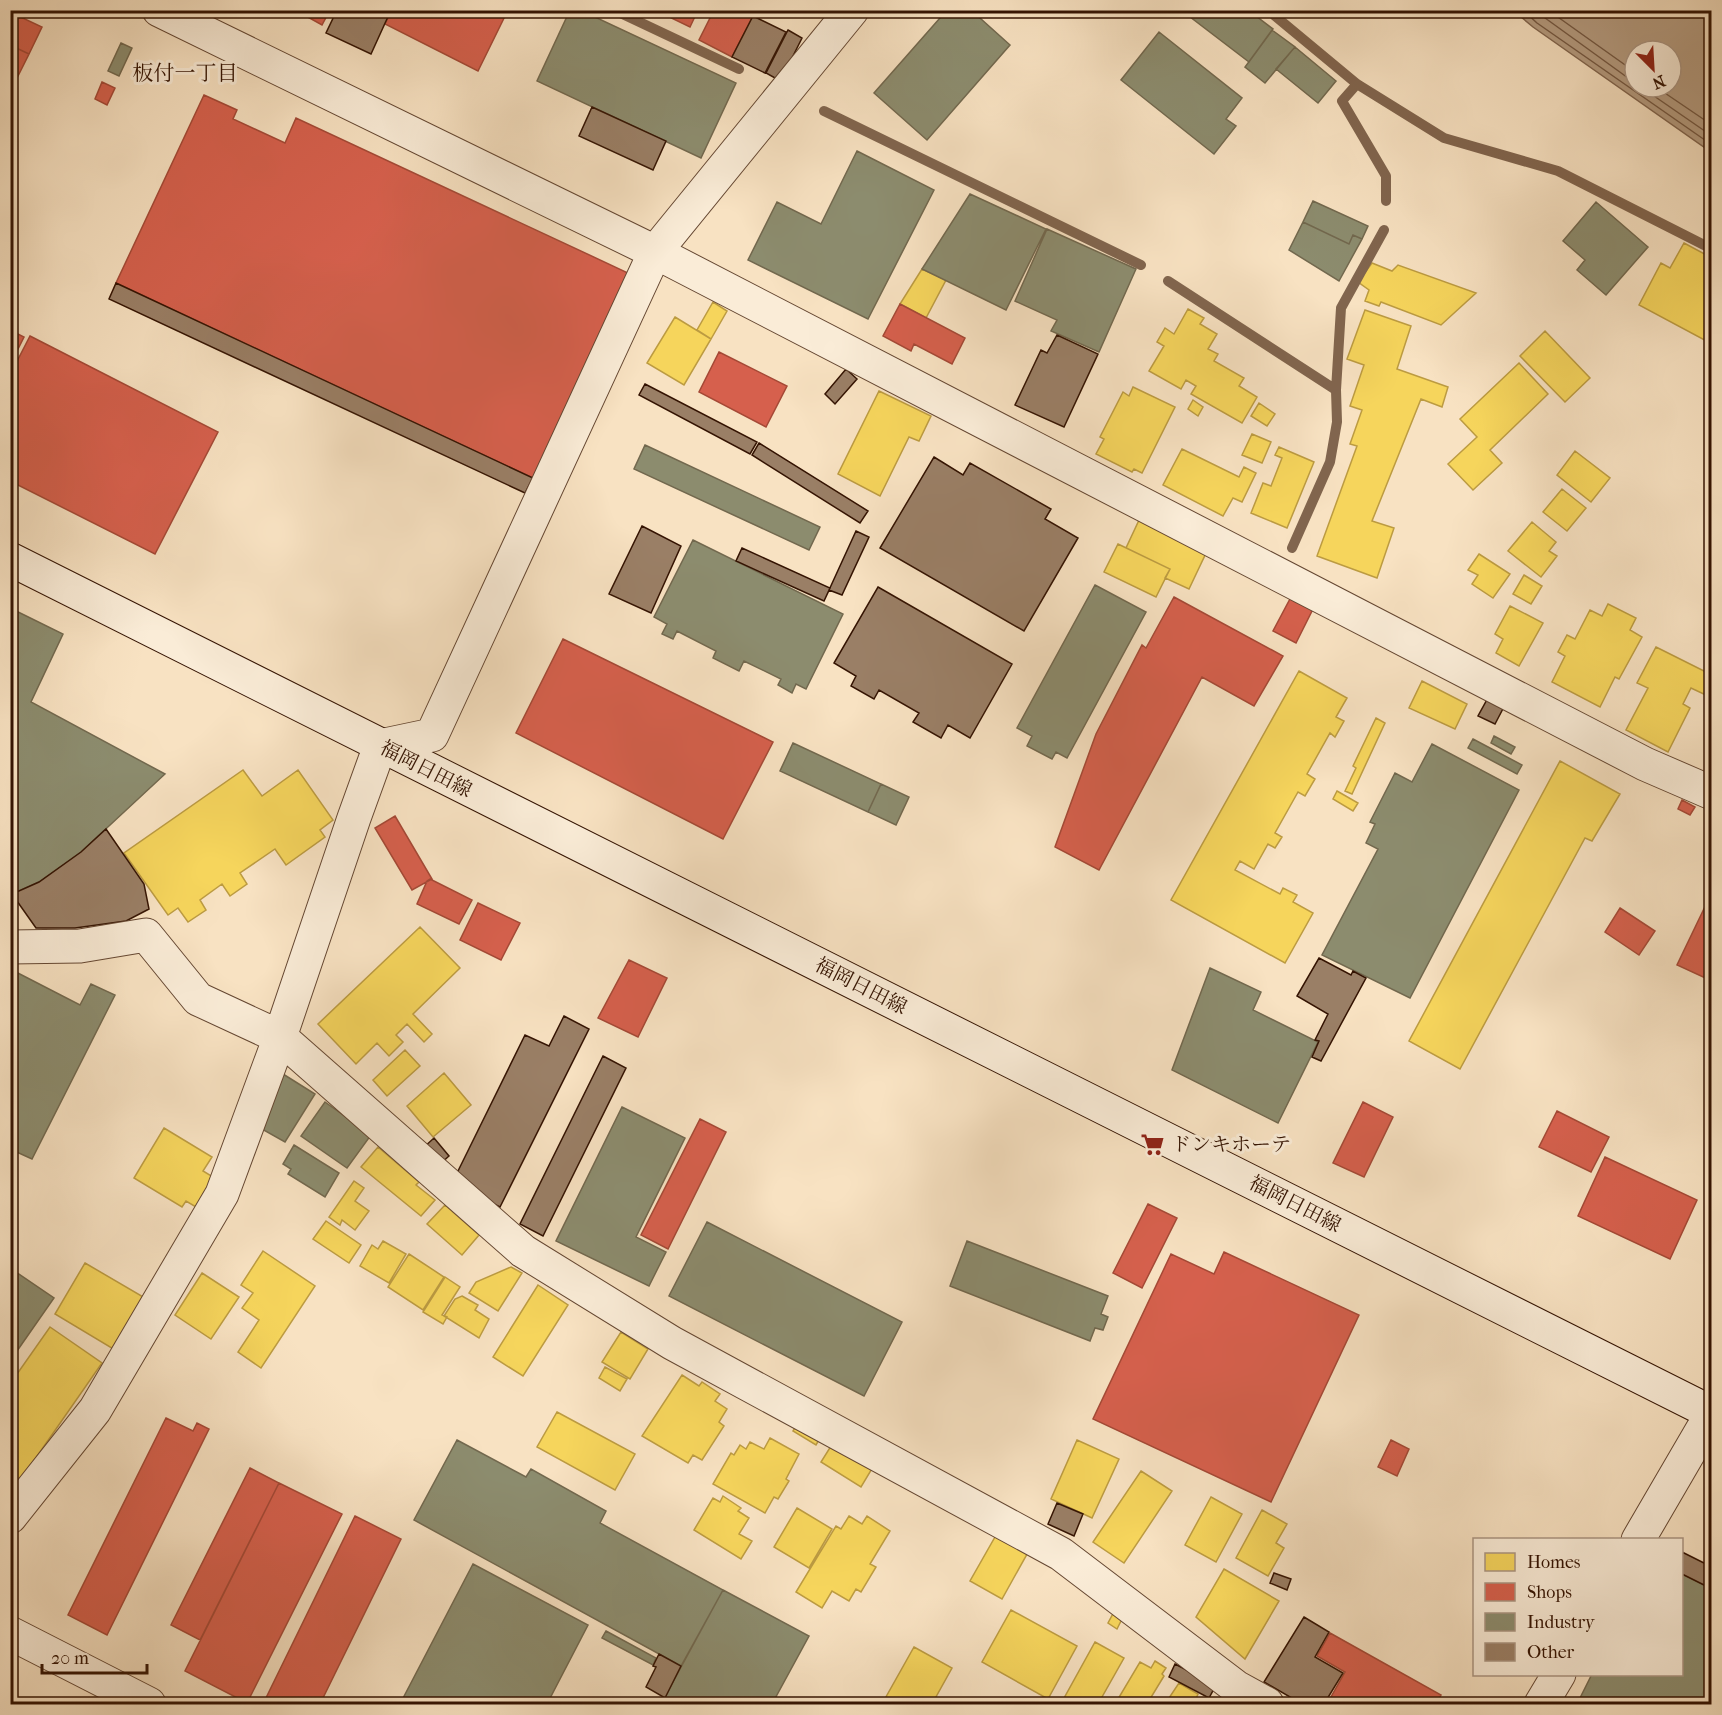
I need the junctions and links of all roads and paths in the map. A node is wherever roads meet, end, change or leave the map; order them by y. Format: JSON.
{"nodes":[{"id":1,"x":852,"y":10,"type":"edge"},
{"id":2,"x":167,"y":12,"type":"edge"},
{"id":3,"x":655,"y":252,"type":"junction"},
{"id":4,"x":10,"y":559,"type":"edge"},
{"id":5,"x":380,"y":746,"type":"junction"},
{"id":6,"x":1712,"y":793,"type":"edge"},
{"id":7,"x":10,"y":947,"type":"edge"},
{"id":8,"x":280,"y":1037,"type":"junction"},
{"id":9,"x":1712,"y":1413,"type":"edge"},
{"id":10,"x":10,"y":1517,"type":"edge"},
{"id":11,"x":1639,"y":1538,"type":"edge"},
{"id":12,"x":10,"y":1633,"type":"edge"},
{"id":13,"x":1558,"y":1676,"type":"edge"},
{"id":14,"x":149,"y":1704,"type":"edge"},
{"id":15,"x":1267,"y":1704,"type":"edge"},
{"id":16,"x":1542,"y":1704,"type":"edge"}],
"edges":[{"from":1,"to":3,"type":"street"},
{"from":2,"to":3,"type":"street"},
{"from":3,"to":5,"type":"street"},
{"from":3,"to":6,"type":"street"},
{"from":4,"to":5,"type":"street","name":"福岡日田線"},
{"from":5,"to":8,"type":"street"},
{"from":5,"to":9,"type":"street","name":"福岡日田線"},
{"from":7,"to":8,"type":"street"},
{"from":8,"to":10,"type":"street"},
{"from":8,"to":15,"type":"street"},
{"from":9,"to":11,"type":"street"},
{"from":12,"to":14,"type":"street"},
{"from":13,"to":16,"type":"street"}]}
